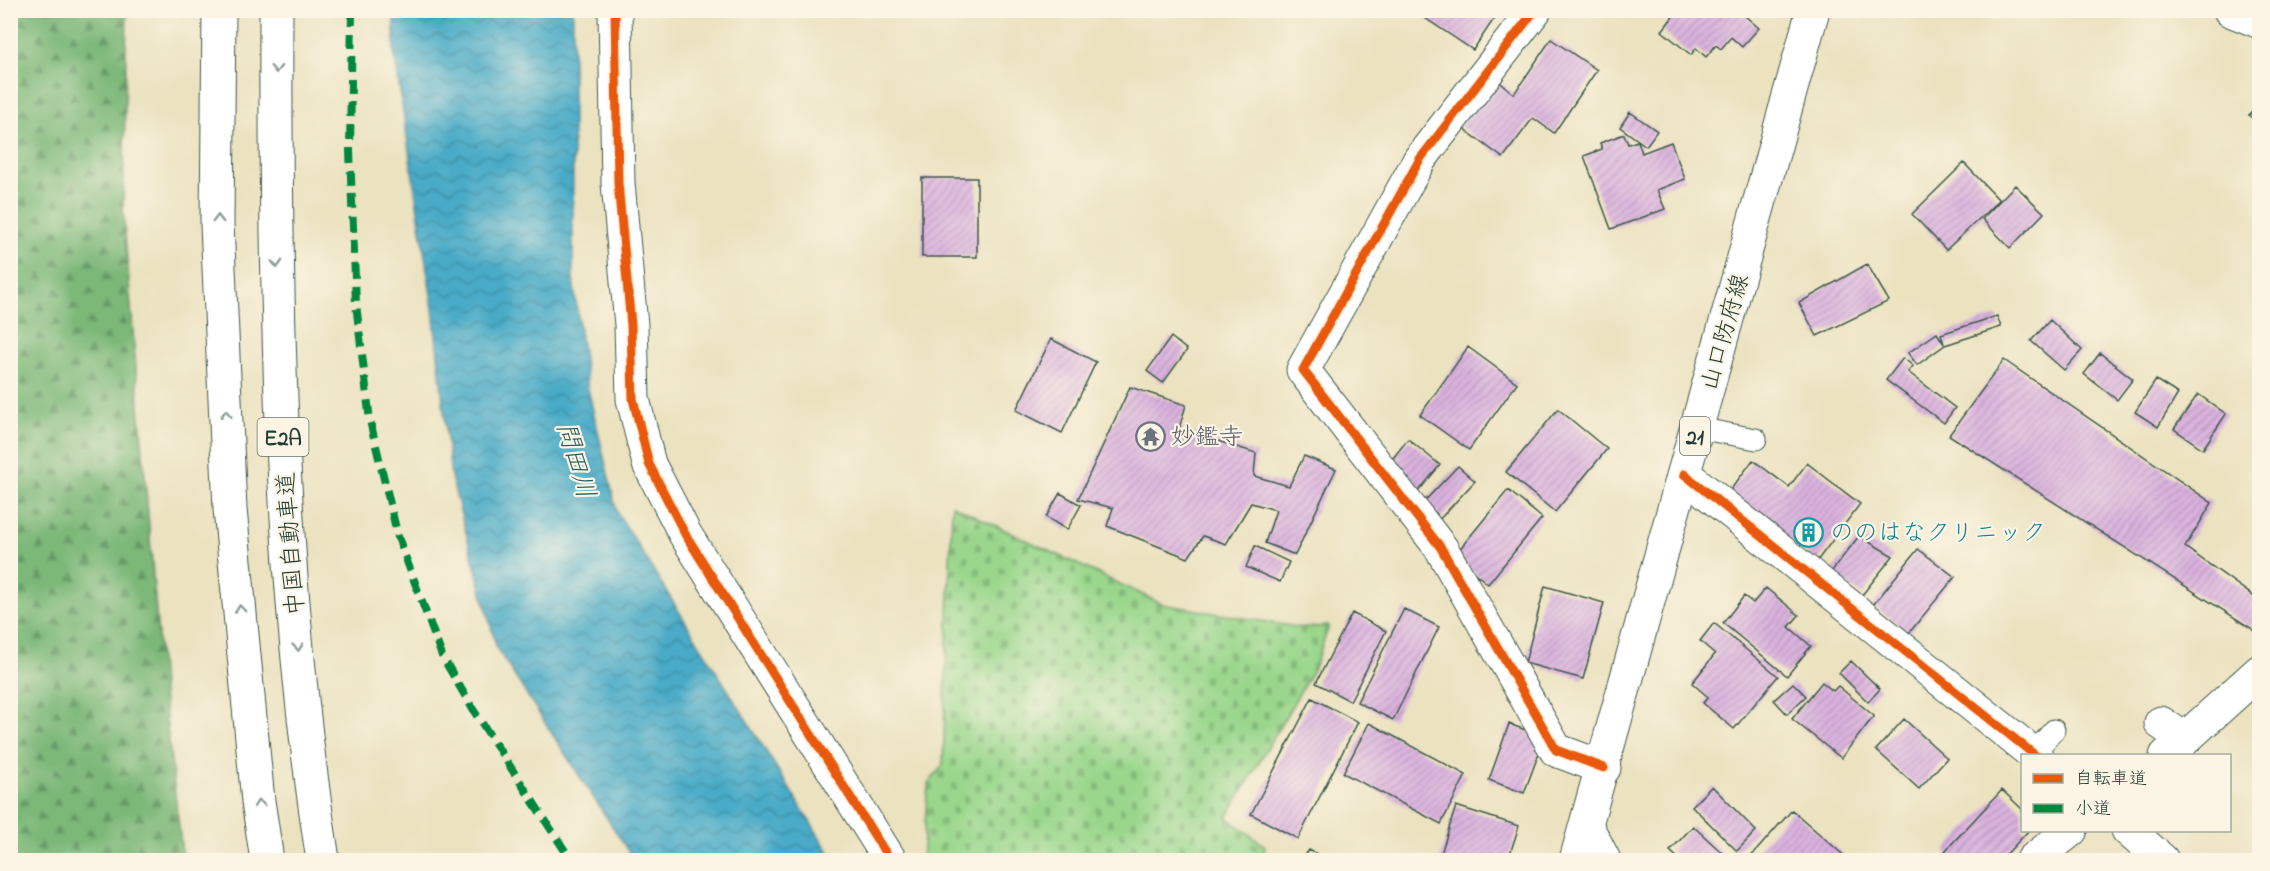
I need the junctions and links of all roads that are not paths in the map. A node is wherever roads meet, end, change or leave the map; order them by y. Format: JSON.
{"nodes":[{"id":1,"x":219,"y":10,"type":"edge"},
{"id":2,"x":276,"y":10,"type":"edge"},
{"id":3,"x":615,"y":10,"type":"edge"},
{"id":4,"x":1535,"y":10,"type":"edge"},
{"id":5,"x":1813,"y":10,"type":"edge"},
{"id":6,"x":2230,"y":10,"type":"edge"},
{"id":7,"x":2259,"y":22,"type":"edge"},
{"id":8,"x":1697,"y":428,"type":"junction"},
{"id":9,"x":1756,"y":439,"type":"dead end"},
{"id":10,"x":1684,"y":474,"type":"junction"},
{"id":11,"x":2259,"y":671,"type":"edge"},
{"id":12,"x":2170,"y":739,"type":"edge"},
{"id":13,"x":2041,"y":746,"type":"edge"},
{"id":14,"x":1604,"y":768,"type":"junction"},
{"id":15,"x":1587,"y":827,"type":"junction"},
{"id":16,"x":2071,"y":832,"type":"edge"},
{"id":17,"x":2129,"y":832,"type":"edge"},
{"id":18,"x":267,"y":861,"type":"edge"},
{"id":19,"x":323,"y":861,"type":"edge"},
{"id":20,"x":890,"y":861,"type":"edge"},
{"id":21,"x":1576,"y":861,"type":"edge"},
{"id":22,"x":1604,"y":861,"type":"edge"},
{"id":23,"x":2033,"y":861,"type":"edge"},
{"id":24,"x":2162,"y":861,"type":"edge"}],
"edges":[{"from":18,"to":1,"type":"main road","number":"E2A","one_way":true},
{"from":2,"to":19,"type":"main road","name":"中国自動車道","number":"E2A","one_way":true},
{"from":3,"to":20,"type":"main road"},
{"from":4,"to":14,"type":"main road"},
{"from":5,"to":8,"type":"main road","name":"山口防府線","number":"21"},
{"from":6,"to":7,"type":"main road"},
{"from":8,"to":9,"type":"lane"},
{"from":8,"to":10,"type":"main road","name":"山口防府線","number":"21"},
{"from":10,"to":13,"type":"main road"},
{"from":10,"to":14,"type":"main road","name":"山口防府線","number":"21"},
{"from":11,"to":12,"type":"main road"},
{"from":14,"to":15,"type":"main road","name":"山口防府線","number":"21"},
{"from":15,"to":21,"type":"main road","name":"山口防府線","number":"21"},
{"from":15,"to":22,"type":"main road"},
{"from":16,"to":23,"type":"main road"},
{"from":17,"to":24,"type":"main road"}]}
